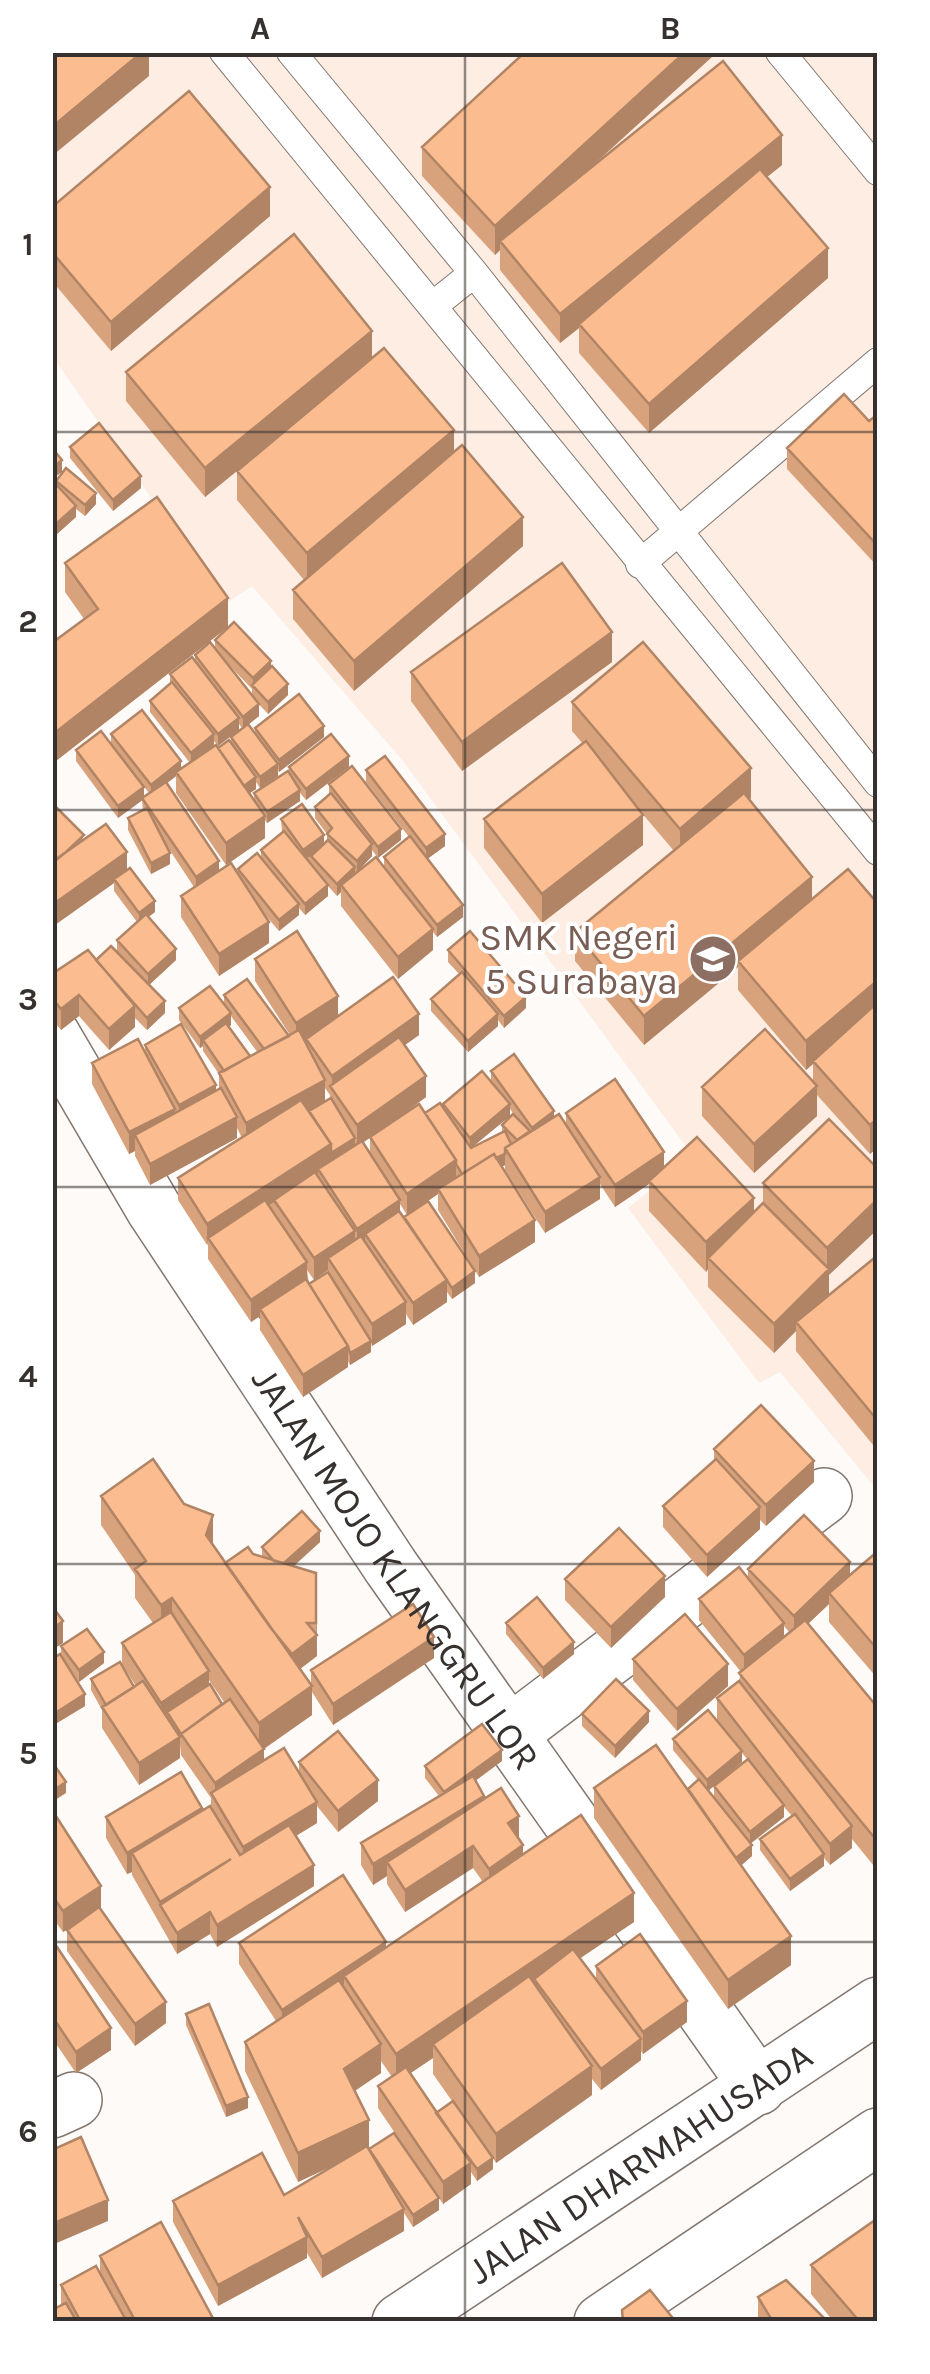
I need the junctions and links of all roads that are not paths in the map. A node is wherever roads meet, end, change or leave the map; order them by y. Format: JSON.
{"nodes":[{"id":1,"x":224,"y":52,"type":"edge"},
{"id":2,"x":290,"y":52,"type":"edge"},
{"id":3,"x":780,"y":52,"type":"edge"},
{"id":4,"x":878,"y":171,"type":"edge"},
{"id":5,"x":474,"y":273,"type":"junction"},
{"id":6,"x":434,"y":305,"type":"junction"},
{"id":7,"x":878,"y":362,"type":"edge"},
{"id":8,"x":677,"y":534,"type":"junction"},
{"id":9,"x":640,"y":564,"type":"junction"},
{"id":10,"x":787,"y":670,"type":"junction"},
{"id":11,"x":751,"y":700,"type":"junction"},
{"id":12,"x":878,"y":783,"type":"edge"},
{"id":13,"x":878,"y":851,"type":"edge"},
{"id":14,"x":52,"y":1035,"type":"edge"},
{"id":15,"x":824,"y":1496,"type":"dead end"},
{"id":16,"x":510,"y":1733,"type":"junction"},
{"id":17,"x":878,"y":2004,"type":"edge"},
{"id":18,"x":758,"y":2088,"type":"junction"},
{"id":19,"x":878,"y":2136,"type":"edge"},
{"id":20,"x":400,"y":2322,"type":"edge"},
{"id":21,"x":602,"y":2322,"type":"edge"}],
"edges":[{"from":1,"to":6,"type":"lane"},
{"from":2,"to":5,"type":"lane"},
{"from":3,"to":4,"type":"lane"},
{"from":5,"to":6,"type":"lane"},
{"from":5,"to":8,"type":"lane"},
{"from":6,"to":9,"type":"lane"},
{"from":7,"to":8,"type":"lane"},
{"from":8,"to":9,"type":"lane"},
{"from":8,"to":10,"type":"lane"},
{"from":9,"to":11,"type":"lane"},
{"from":10,"to":11,"type":"lane"},
{"from":10,"to":12,"type":"lane"},
{"from":11,"to":13,"type":"lane"},
{"from":14,"to":16,"type":"street","name":"JALAN MOJO KLANGGRU LOR"},
{"from":15,"to":16,"type":"street"},
{"from":16,"to":18,"type":"street","name":"JALAN MOJO KLANGGRU LOR"},
{"from":17,"to":18,"type":"street","name":"JALAN DHARMAHUSADA"},
{"from":18,"to":20,"type":"street","name":"JALAN DHARMAHUSADA"},
{"from":19,"to":21,"type":"street"}]}
